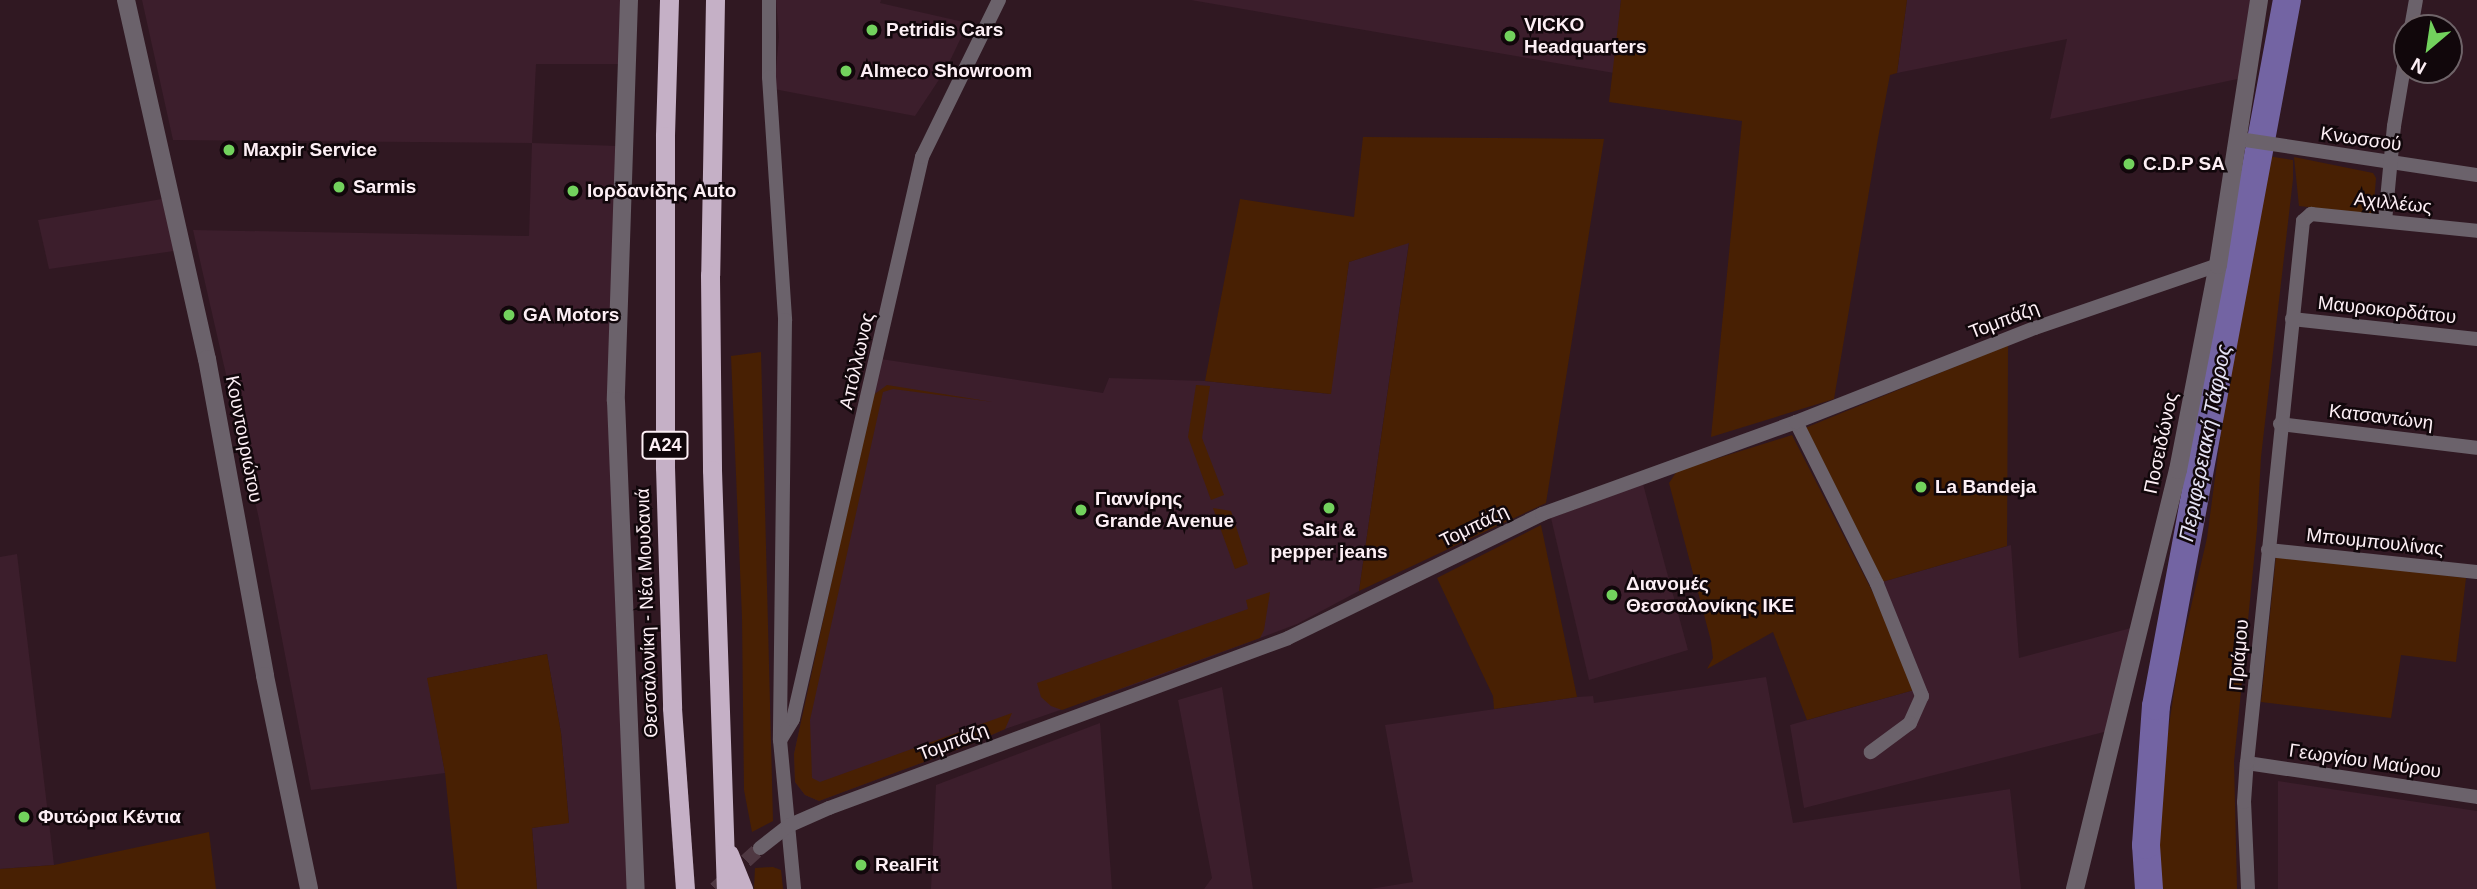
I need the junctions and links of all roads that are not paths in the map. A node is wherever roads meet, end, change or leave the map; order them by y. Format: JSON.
{"nodes":[{"id":1,"x":126,"y":0,"type":"edge"},
{"id":2,"x":629,"y":0,"type":"edge"},
{"id":3,"x":669,"y":0,"type":"edge"},
{"id":4,"x":715,"y":0,"type":"edge"},
{"id":5,"x":769,"y":0,"type":"edge"},
{"id":6,"x":999,"y":0,"type":"edge"},
{"id":7,"x":2259,"y":0,"type":"edge"},
{"id":8,"x":2402,"y":84,"type":"edge"},
{"id":9,"x":2243,"y":139,"type":"junction"},
{"id":10,"x":2390,"y":163,"type":"junction"},
{"id":11,"x":2477,"y":175,"type":"edge"},
{"id":12,"x":2306,"y":216,"type":"joint"},
{"id":13,"x":2385,"y":221,"type":"junction"},
{"id":14,"x":2477,"y":232,"type":"edge"},
{"id":15,"x":2218,"y":265,"type":"junction"},
{"id":16,"x":2292,"y":318,"type":"junction"},
{"id":17,"x":2477,"y":339,"type":"edge"},
{"id":18,"x":1796,"y":422,"type":"junction"},
{"id":19,"x":2280,"y":424,"type":"junction"},
{"id":20,"x":2477,"y":448,"type":"edge"},
{"id":21,"x":2268,"y":550,"type":"junction"},
{"id":22,"x":2477,"y":572,"type":"edge"},
{"id":23,"x":780,"y":740,"type":"junction"},
{"id":24,"x":1871,"y":752,"type":"dead end"},
{"id":25,"x":2248,"y":763,"type":"junction"},
{"id":26,"x":2477,"y":797,"type":"edge"},
{"id":27,"x":788,"y":826,"type":"junction"},
{"id":28,"x":724,"y":840,"type":"junction"},
{"id":29,"x":760,"y":848,"type":"tunnel mouth"},
{"id":30,"x":309,"y":889,"type":"edge"},
{"id":31,"x":636,"y":889,"type":"edge"},
{"id":32,"x":685,"y":889,"type":"edge"},
{"id":33,"x":726,"y":889,"type":"edge"},
{"id":34,"x":743,"y":889,"type":"edge"},
{"id":35,"x":794,"y":889,"type":"edge"},
{"id":36,"x":2075,"y":889,"type":"edge"},
{"id":37,"x":2248,"y":889,"type":"edge"}],
"edges":[{"from":1,"to":30,"type":"street","name":"Κουντουριώτου"},
{"from":2,"to":31,"type":"street"},
{"from":3,"to":32,"type":"highway","name":"Θεσσαλονίκη - Νέα Μουδανιά","number":"Α24"},
{"from":4,"to":28,"type":"highway","number":"Α24"},
{"from":5,"to":23,"type":"street"},
{"from":6,"to":23,"type":"street","name":"Απόλλωνος"},
{"from":7,"to":9,"type":"street","name":"Ποσειδώνος"},
{"from":8,"to":10,"type":"street"},
{"from":9,"to":10,"type":"street","name":"Κνωσσού"},
{"from":9,"to":15,"type":"street","name":"Ποσειδώνος"},
{"from":10,"to":11,"type":"street","name":"Κνωσσού"},
{"from":10,"to":13,"type":"street"},
{"from":12,"to":13,"type":"street","name":"Αχιλλέως"},
{"from":12,"to":16,"type":"street","name":"Πριάμου"},
{"from":13,"to":14,"type":"street","name":"Αχιλλέως"},
{"from":15,"to":18,"type":"street","name":"Τομπάζη"},
{"from":15,"to":36,"type":"street","name":"Ποσειδώνος"},
{"from":16,"to":17,"type":"street","name":"Μαυροκορδάτου"},
{"from":16,"to":19,"type":"street","name":"Πριάμου"},
{"from":18,"to":24,"type":"street"},
{"from":18,"to":27,"type":"street","name":"Τομπάζη"},
{"from":19,"to":20,"type":"street","name":"Κατσαντώνη"},
{"from":19,"to":21,"type":"street","name":"Πριάμου"},
{"from":21,"to":22,"type":"street","name":"Μπουμπουλίνας"},
{"from":21,"to":25,"type":"street","name":"Πριάμου"},
{"from":23,"to":27,"type":"street"},
{"from":25,"to":26,"type":"street","name":"Γεωργίου Μαύρου"},
{"from":25,"to":37,"type":"street","name":"Πριάμου"},
{"from":27,"to":29,"type":"street","name":"Τομπάζη"},
{"from":27,"to":35,"type":"street"},
{"from":28,"to":33,"type":"highway"},
{"from":28,"to":34,"type":"highway","number":"Α24"}]}
